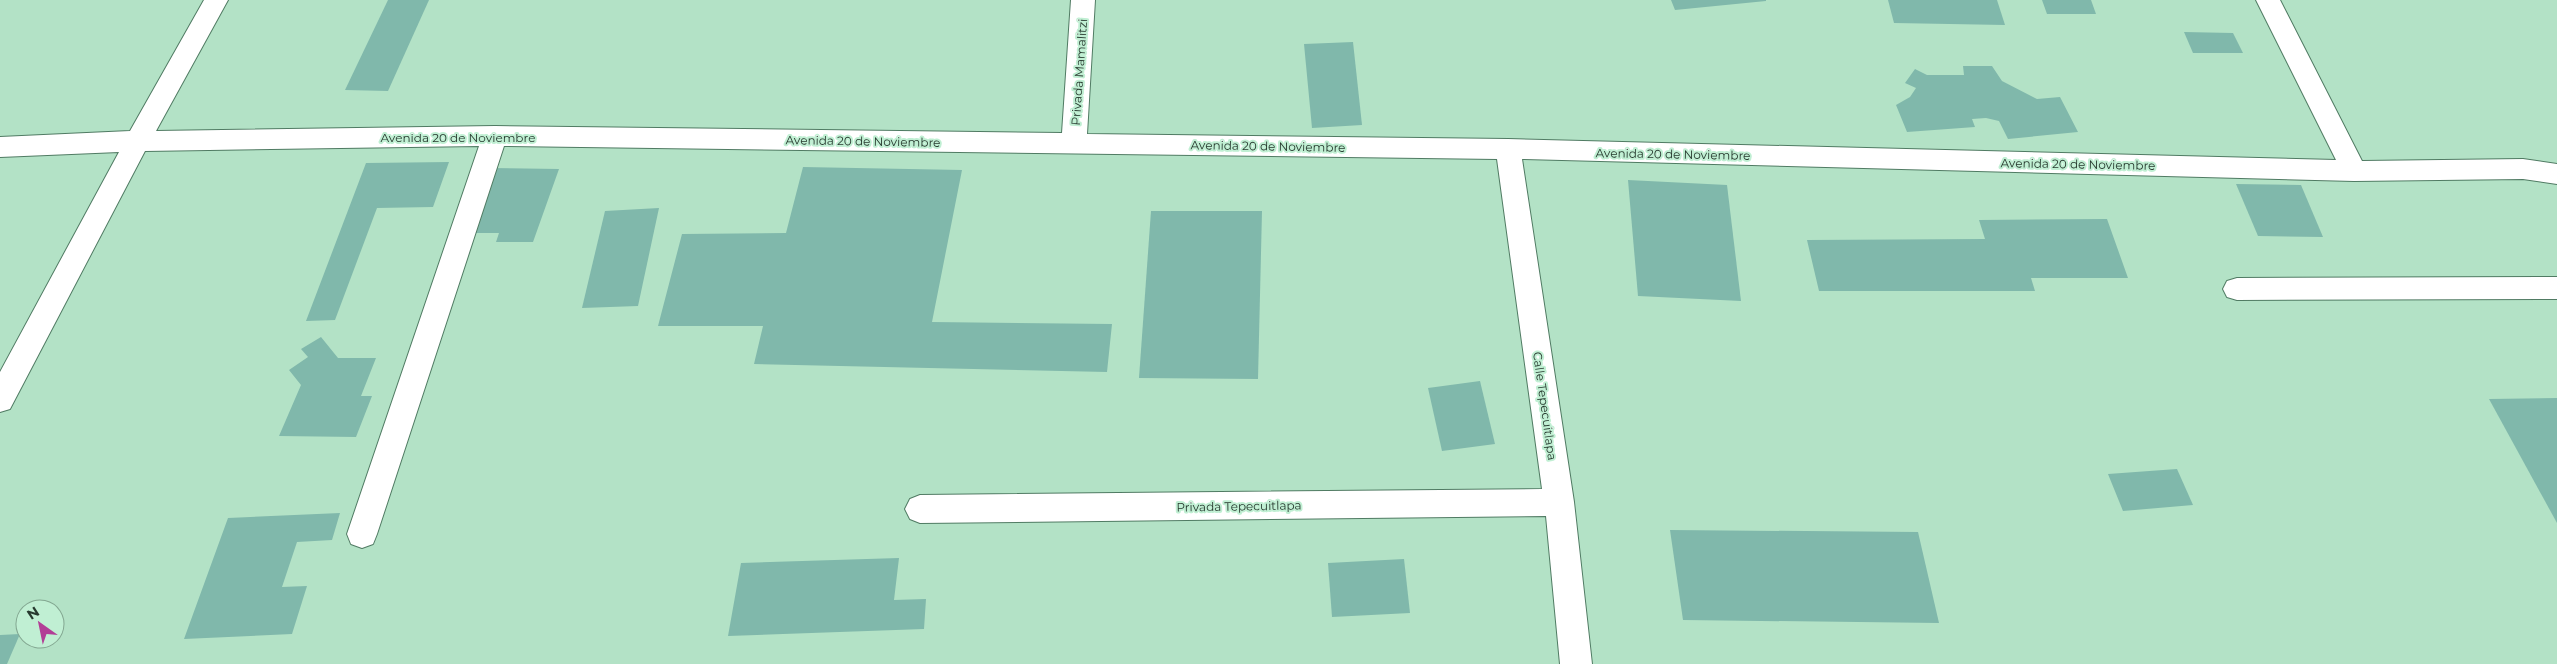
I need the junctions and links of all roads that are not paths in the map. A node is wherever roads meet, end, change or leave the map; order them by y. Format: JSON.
{"nodes":[{"id":1,"x":216,"y":0,"type":"edge"},
{"id":2,"x":1083,"y":0,"type":"edge"},
{"id":3,"x":2268,"y":0,"type":"edge"},
{"id":4,"x":495,"y":136,"type":"junction"},
{"id":5,"x":140,"y":141,"type":"junction"},
{"id":6,"x":1074,"y":143,"type":"junction"},
{"id":7,"x":0,"y":147,"type":"edge"},
{"id":8,"x":1508,"y":149,"type":"junction"},
{"id":9,"x":2354,"y":171,"type":"junction"},
{"id":10,"x":2557,"y":174,"type":"edge"},
{"id":11,"x":2557,"y":288,"type":"edge"},
{"id":12,"x":2237,"y":289,"type":"dead end"},
{"id":13,"x":1,"y":396,"type":"edge"},
{"id":14,"x":1559,"y":502,"type":"junction"},
{"id":15,"x":920,"y":509,"type":"dead end"},
{"id":16,"x":362,"y":534,"type":"dead end"},
{"id":17,"x":1576,"y":664,"type":"edge"}],
"edges":[{"from":1,"to":5,"type":"street"},
{"from":2,"to":6,"type":"street","name":"Privada Mamalitzi"},
{"from":3,"to":9,"type":"street"},
{"from":4,"to":5,"type":"street","name":"Avenida 20 de Noviembre"},
{"from":4,"to":6,"type":"street","name":"Avenida 20 de Noviembre"},
{"from":4,"to":16,"type":"street"},
{"from":5,"to":7,"type":"street","name":"Avenida 20 de Noviembre"},
{"from":5,"to":13,"type":"street"},
{"from":6,"to":8,"type":"street","name":"Avenida 20 de Noviembre"},
{"from":8,"to":9,"type":"street","name":"Avenida 20 de Noviembre"},
{"from":8,"to":14,"type":"street","name":"Calle Tepecuitlapa"},
{"from":9,"to":10,"type":"street","name":"Avenida 20 de Noviembre"},
{"from":11,"to":12,"type":"street"},
{"from":14,"to":15,"type":"street","name":"Privada Tepecuitlapa"},
{"from":14,"to":17,"type":"street","name":"Calle Tepecuitlapa"}]}
